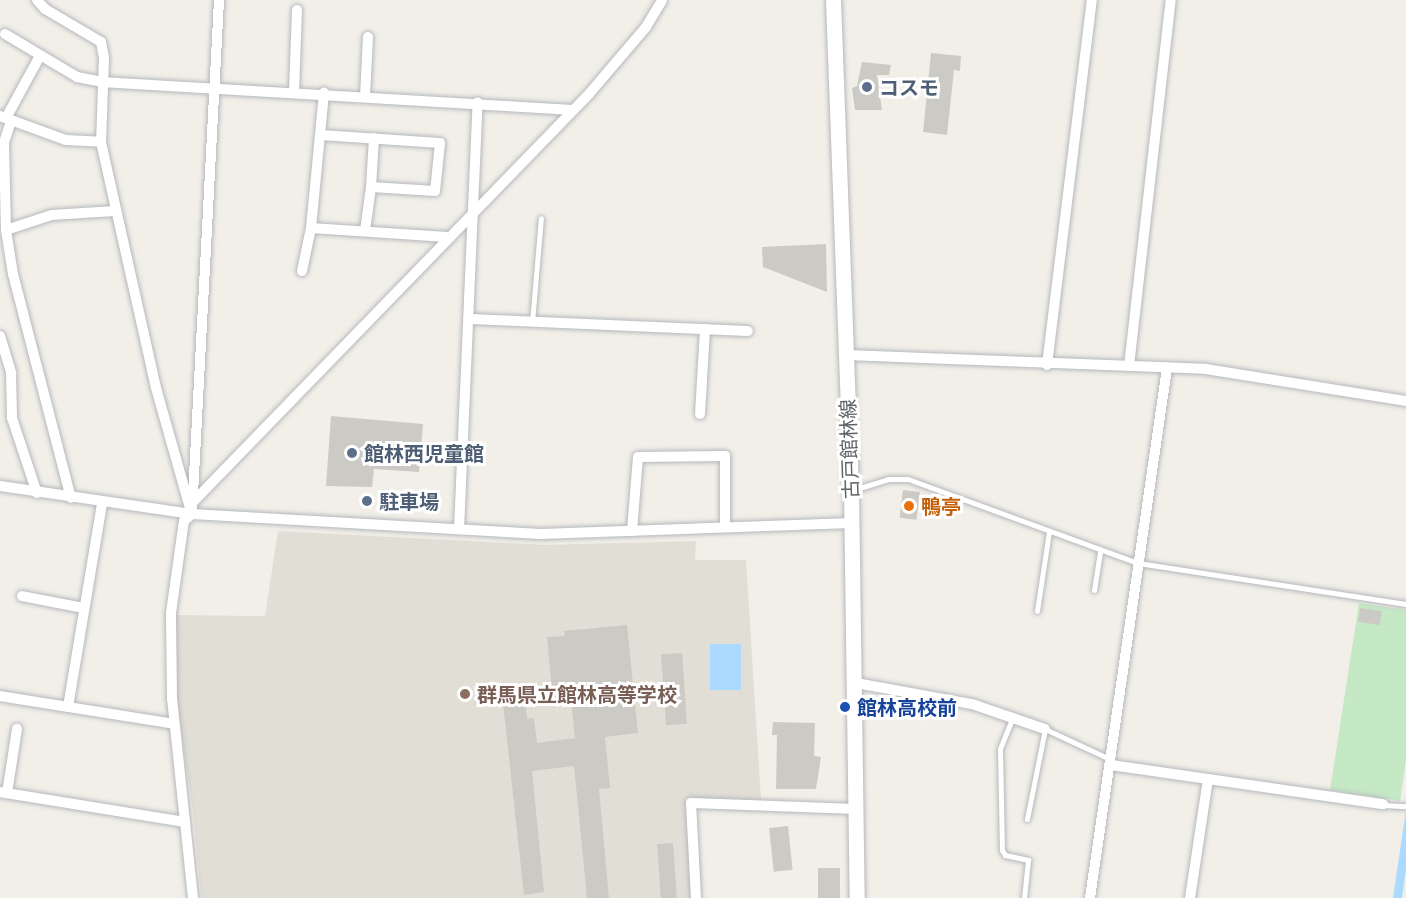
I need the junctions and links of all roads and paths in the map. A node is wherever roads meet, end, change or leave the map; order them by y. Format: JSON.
{"nodes":[{"id":1,"x":37,"y":0,"type":"edge"},
{"id":2,"x":219,"y":0,"type":"edge"},
{"id":3,"x":662,"y":0,"type":"edge"},
{"id":4,"x":833,"y":0,"type":"edge"},
{"id":5,"x":1092,"y":0,"type":"edge"},
{"id":6,"x":1170,"y":0,"type":"edge"},
{"id":7,"x":297,"y":10,"type":"dead end"},
{"id":8,"x":5,"y":34,"type":"dead end"},
{"id":9,"x":368,"y":37,"type":"dead end"},
{"id":10,"x":40,"y":56,"type":"junction"},
{"id":11,"x":102,"y":82,"type":"junction"},
{"id":12,"x":215,"y":87,"type":"junction"},
{"id":13,"x":294,"y":92,"type":"junction"},
{"id":14,"x":324,"y":93,"type":"junction"},
{"id":15,"x":365,"y":96,"type":"junction"},
{"id":16,"x":478,"y":102,"type":"junction"},
{"id":17,"x":572,"y":110,"type":"junction"},
{"id":18,"x":6,"y":118,"type":"edge"},
{"id":19,"x":321,"y":135,"type":"junction"},
{"id":20,"x":374,"y":138,"type":"junction"},
{"id":21,"x":100,"y":142,"type":"junction"},
{"id":22,"x":370,"y":187,"type":"junction"},
{"id":23,"x":114,"y":211,"type":"junction"},
{"id":24,"x":473,"y":211,"type":"junction"},
{"id":25,"x":540,"y":218,"type":"dead end"},
{"id":26,"x":311,"y":228,"type":"junction"},
{"id":27,"x":6,"y":230,"type":"junction"},
{"id":28,"x":365,"y":231,"type":"junction"},
{"id":29,"x":447,"y":237,"type":"junction"},
{"id":30,"x":303,"y":270,"type":"dead end"},
{"id":31,"x":470,"y":319,"type":"junction"},
{"id":32,"x":532,"y":322,"type":"junction"},
{"id":33,"x":705,"y":329,"type":"junction"},
{"id":34,"x":748,"y":331,"type":"dead end"},
{"id":35,"x":0,"y":336,"type":"edge"},
{"id":36,"x":845,"y":355,"type":"junction"},
{"id":37,"x":1047,"y":365,"type":"junction"},
{"id":38,"x":1129,"y":366,"type":"junction"},
{"id":39,"x":1167,"y":368,"type":"junction"},
{"id":40,"x":1406,"y":401,"type":"edge"},
{"id":41,"x":700,"y":414,"type":"dead end"},
{"id":42,"x":0,"y":486,"type":"edge"},
{"id":43,"x":851,"y":490,"type":"junction"},
{"id":44,"x":37,"y":493,"type":"junction"},
{"id":45,"x":71,"y":498,"type":"junction"},
{"id":46,"x":102,"y":504,"type":"junction"},
{"id":47,"x":193,"y":508,"type":"junction"},
{"id":48,"x":852,"y":523,"type":"junction"},
{"id":49,"x":725,"y":527,"type":"junction"},
{"id":50,"x":459,"y":529,"type":"junction"},
{"id":51,"x":632,"y":531,"type":"junction"},
{"id":52,"x":1048,"y":532,"type":"junction"},
{"id":53,"x":1100,"y":552,"type":"junction"},
{"id":54,"x":1138,"y":563,"type":"junction"},
{"id":55,"x":1094,"y":590,"type":"dead end"},
{"id":56,"x":22,"y":596,"type":"dead end"},
{"id":57,"x":1406,"y":604,"type":"edge"},
{"id":58,"x":84,"y":608,"type":"junction"},
{"id":59,"x":1037,"y":611,"type":"dead end"},
{"id":60,"x":856,"y":683,"type":"junction"},
{"id":61,"x":0,"y":696,"type":"edge"},
{"id":62,"x":68,"y":707,"type":"junction"},
{"id":63,"x":1013,"y":717,"type":"junction"},
{"id":64,"x":174,"y":724,"type":"junction"},
{"id":65,"x":17,"y":729,"type":"dead end"},
{"id":66,"x":1045,"y":729,"type":"junction"},
{"id":67,"x":1111,"y":762,"type":"junction"},
{"id":68,"x":1208,"y":779,"type":"junction"},
{"id":69,"x":4,"y":792,"type":"edge"},
{"id":70,"x":1383,"y":804,"type":"joint"},
{"id":71,"x":1406,"y":806,"type":"edge"},
{"id":72,"x":858,"y":808,"type":"junction"},
{"id":73,"x":1027,"y":819,"type":"dead end"},
{"id":74,"x":185,"y":822,"type":"junction"},
{"id":75,"x":193,"y":898,"type":"edge"},
{"id":76,"x":696,"y":898,"type":"edge"},
{"id":77,"x":857,"y":898,"type":"edge"},
{"id":78,"x":1024,"y":898,"type":"edge"},
{"id":79,"x":1090,"y":898,"type":"edge"},
{"id":80,"x":1190,"y":898,"type":"edge"}],
"edges":[{"from":1,"to":11,"type":"street"},
{"from":2,"to":12,"type":"street"},
{"from":3,"to":17,"type":"street"},
{"from":4,"to":36,"type":"main road","name":"古戸館林線"},
{"from":5,"to":37,"type":"street"},
{"from":6,"to":38,"type":"street"},
{"from":7,"to":13,"type":"street"},
{"from":8,"to":10,"type":"street"},
{"from":9,"to":15,"type":"street"},
{"from":10,"to":11,"type":"street"},
{"from":10,"to":18,"type":"street"},
{"from":11,"to":12,"type":"street"},
{"from":11,"to":21,"type":"street"},
{"from":12,"to":13,"type":"street"},
{"from":12,"to":47,"type":"street"},
{"from":13,"to":14,"type":"street"},
{"from":14,"to":15,"type":"street"},
{"from":14,"to":19,"type":"street"},
{"from":15,"to":16,"type":"street"},
{"from":16,"to":17,"type":"street"},
{"from":16,"to":24,"type":"street"},
{"from":17,"to":24,"type":"street"},
{"from":18,"to":21,"type":"street"},
{"from":18,"to":27,"type":"street"},
{"from":19,"to":20,"type":"street"},
{"from":19,"to":26,"type":"street"},
{"from":20,"to":22,"type":"street"},
{"from":20,"to":22,"type":"street"},
{"from":21,"to":23,"type":"street"},
{"from":22,"to":28,"type":"street"},
{"from":23,"to":27,"type":"street"},
{"from":23,"to":47,"type":"street"},
{"from":24,"to":29,"type":"street"},
{"from":24,"to":31,"type":"street"},
{"from":25,"to":32,"type":"lane"},
{"from":26,"to":28,"type":"street"},
{"from":26,"to":30,"type":"street"},
{"from":27,"to":45,"type":"street"},
{"from":28,"to":29,"type":"street"},
{"from":29,"to":47,"type":"street"},
{"from":31,"to":32,"type":"street"},
{"from":31,"to":50,"type":"street"},
{"from":32,"to":33,"type":"street"},
{"from":33,"to":34,"type":"street"},
{"from":33,"to":41,"type":"street"},
{"from":35,"to":44,"type":"street"},
{"from":36,"to":37,"type":"street"},
{"from":36,"to":43,"type":"main road","name":"古戸館林線"},
{"from":37,"to":38,"type":"street"},
{"from":38,"to":39,"type":"street"},
{"from":39,"to":40,"type":"street"},
{"from":39,"to":54,"type":"street"},
{"from":42,"to":44,"type":"street"},
{"from":43,"to":48,"type":"main road","name":"古戸館林線"},
{"from":43,"to":52,"type":"lane"},
{"from":44,"to":45,"type":"street"},
{"from":45,"to":46,"type":"street"},
{"from":46,"to":47,"type":"street"},
{"from":46,"to":58,"type":"street"},
{"from":47,"to":50,"type":"street"},
{"from":47,"to":64,"type":"street"},
{"from":48,"to":49,"type":"street"},
{"from":48,"to":60,"type":"main road","name":"古戸館林線"},
{"from":49,"to":51,"type":"street"},
{"from":49,"to":51,"type":"street"},
{"from":50,"to":51,"type":"street"},
{"from":52,"to":53,"type":"lane"},
{"from":52,"to":59,"type":"lane"},
{"from":53,"to":54,"type":"lane"},
{"from":53,"to":55,"type":"lane"},
{"from":54,"to":57,"type":"lane"},
{"from":54,"to":67,"type":"street"},
{"from":56,"to":58,"type":"street"},
{"from":58,"to":62,"type":"street"},
{"from":60,"to":63,"type":"street"},
{"from":60,"to":72,"type":"main road","name":"古戸館林線"},
{"from":61,"to":62,"type":"street"},
{"from":62,"to":64,"type":"street"},
{"from":63,"to":66,"type":"street"},
{"from":63,"to":78,"type":"lane"},
{"from":64,"to":74,"type":"street"},
{"from":65,"to":69,"type":"street"},
{"from":66,"to":67,"type":"lane"},
{"from":66,"to":73,"type":"lane"},
{"from":67,"to":68,"type":"street"},
{"from":67,"to":79,"type":"street"},
{"from":68,"to":70,"type":"street"},
{"from":68,"to":80,"type":"street"},
{"from":69,"to":74,"type":"street"},
{"from":70,"to":71,"type":"lane"},
{"from":72,"to":76,"type":"street"},
{"from":72,"to":77,"type":"main road","name":"古戸館林線"},
{"from":74,"to":75,"type":"street"}]}
